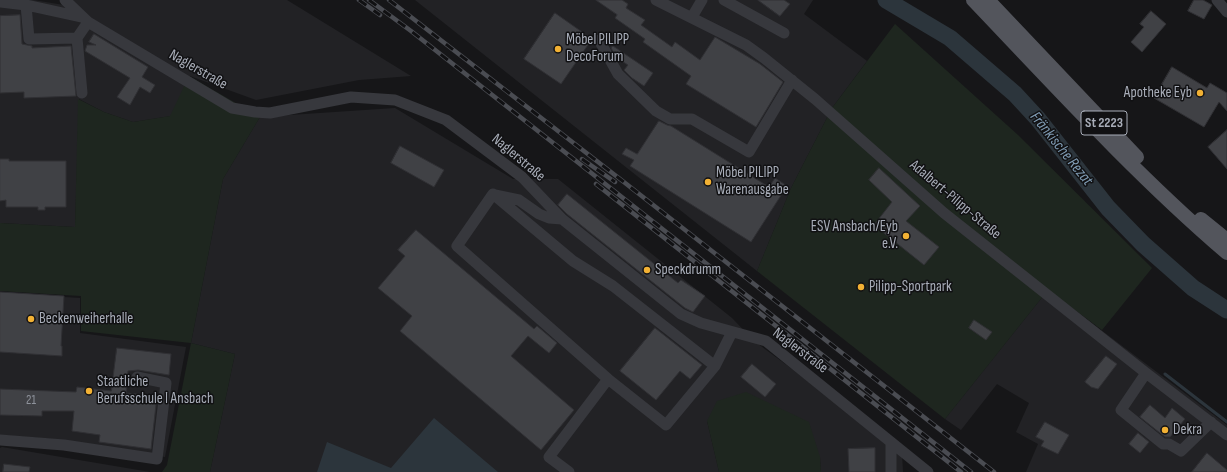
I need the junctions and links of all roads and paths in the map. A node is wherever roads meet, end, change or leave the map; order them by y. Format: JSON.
{"nodes":[{"id":1,"x":65,"y":0,"type":"edge"},
{"id":2,"x":656,"y":0,"type":"edge"},
{"id":3,"x":702,"y":0,"type":"edge"},
{"id":4,"x":724,"y":0,"type":"edge"},
{"id":5,"x":973,"y":0,"type":"edge"},
{"id":6,"x":988,"y":0,"type":"edge"},
{"id":7,"x":1217,"y":0,"type":"edge"},
{"id":8,"x":0,"y":2,"type":"edge"},
{"id":9,"x":26,"y":5,"type":"junction"},
{"id":10,"x":1227,"y":12,"type":"edge"},
{"id":11,"x":692,"y":17,"type":"junction"},
{"id":12,"x":85,"y":19,"type":"junction"},
{"id":13,"x":784,"y":33,"type":"dead end"},
{"id":14,"x":77,"y":38,"type":"junction"},
{"id":15,"x":599,"y":40,"type":"dead end"},
{"id":16,"x":792,"y":80,"type":"junction"},
{"id":17,"x":82,"y":93,"type":"dead end"},
{"id":18,"x":493,"y":194,"type":"junction"},
{"id":19,"x":562,"y":219,"type":"junction"},
{"id":20,"x":1227,"y":240,"type":"edge"},
{"id":21,"x":1227,"y":253,"type":"edge"},
{"id":22,"x":732,"y":332,"type":"junction"},
{"id":23,"x":715,"y":366,"type":"junction"},
{"id":24,"x":1146,"y":373,"type":"junction"},
{"id":25,"x":137,"y":377,"type":"dead end"},
{"id":26,"x":608,"y":379,"type":"junction"},
{"id":27,"x":1211,"y":422,"type":"junction"},
{"id":28,"x":1227,"y":435,"type":"edge"},
{"id":29,"x":0,"y":440,"type":"edge"},
{"id":30,"x":891,"y":442,"type":"junction"},
{"id":31,"x":569,"y":472,"type":"edge"},
{"id":32,"x":891,"y":472,"type":"edge"},
{"id":33,"x":928,"y":472,"type":"edge"}],
"edges":[{"from":1,"to":12,"type":"street","name":"Naglerstraße"},
{"from":2,"to":11,"type":"street","name":"Adalbert-Pilipp-Straße"},
{"from":3,"to":11,"type":"street"},
{"from":4,"to":13,"type":"street"},
{"from":5,"to":21,"type":"main road","number":"St 2223"},
{"from":6,"to":20,"type":"main road","number":"St 2223"},
{"from":7,"to":10,"type":"street"},
{"from":8,"to":9,"type":"street"},
{"from":9,"to":12,"type":"street"},
{"from":9,"to":14,"type":"street"},
{"from":11,"to":16,"type":"street","name":"Adalbert-Pilipp-Straße"},
{"from":12,"to":14,"type":"street"},
{"from":12,"to":19,"type":"street","name":"Naglerstraße"},
{"from":14,"to":17,"type":"street"},
{"from":15,"to":16,"type":"street"},
{"from":16,"to":24,"type":"street","name":"Adalbert-Pilipp-Straße"},
{"from":18,"to":19,"type":"street"},
{"from":18,"to":23,"type":"street"},
{"from":18,"to":26,"type":"street"},
{"from":19,"to":22,"type":"street","name":"Naglerstraße"},
{"from":22,"to":23,"type":"street"},
{"from":22,"to":30,"type":"street","name":"Naglerstraße"},
{"from":23,"to":26,"type":"street"},
{"from":24,"to":27,"type":"street","name":"Adalbert-Pilipp-Straße"},
{"from":24,"to":27,"type":"street"},
{"from":25,"to":29,"type":"street"},
{"from":26,"to":31,"type":"street"},
{"from":27,"to":28,"type":"street","name":"Adalbert-Pilipp-Straße"},
{"from":30,"to":32,"type":"street"},
{"from":30,"to":33,"type":"street","name":"Naglerstraße"}]}
